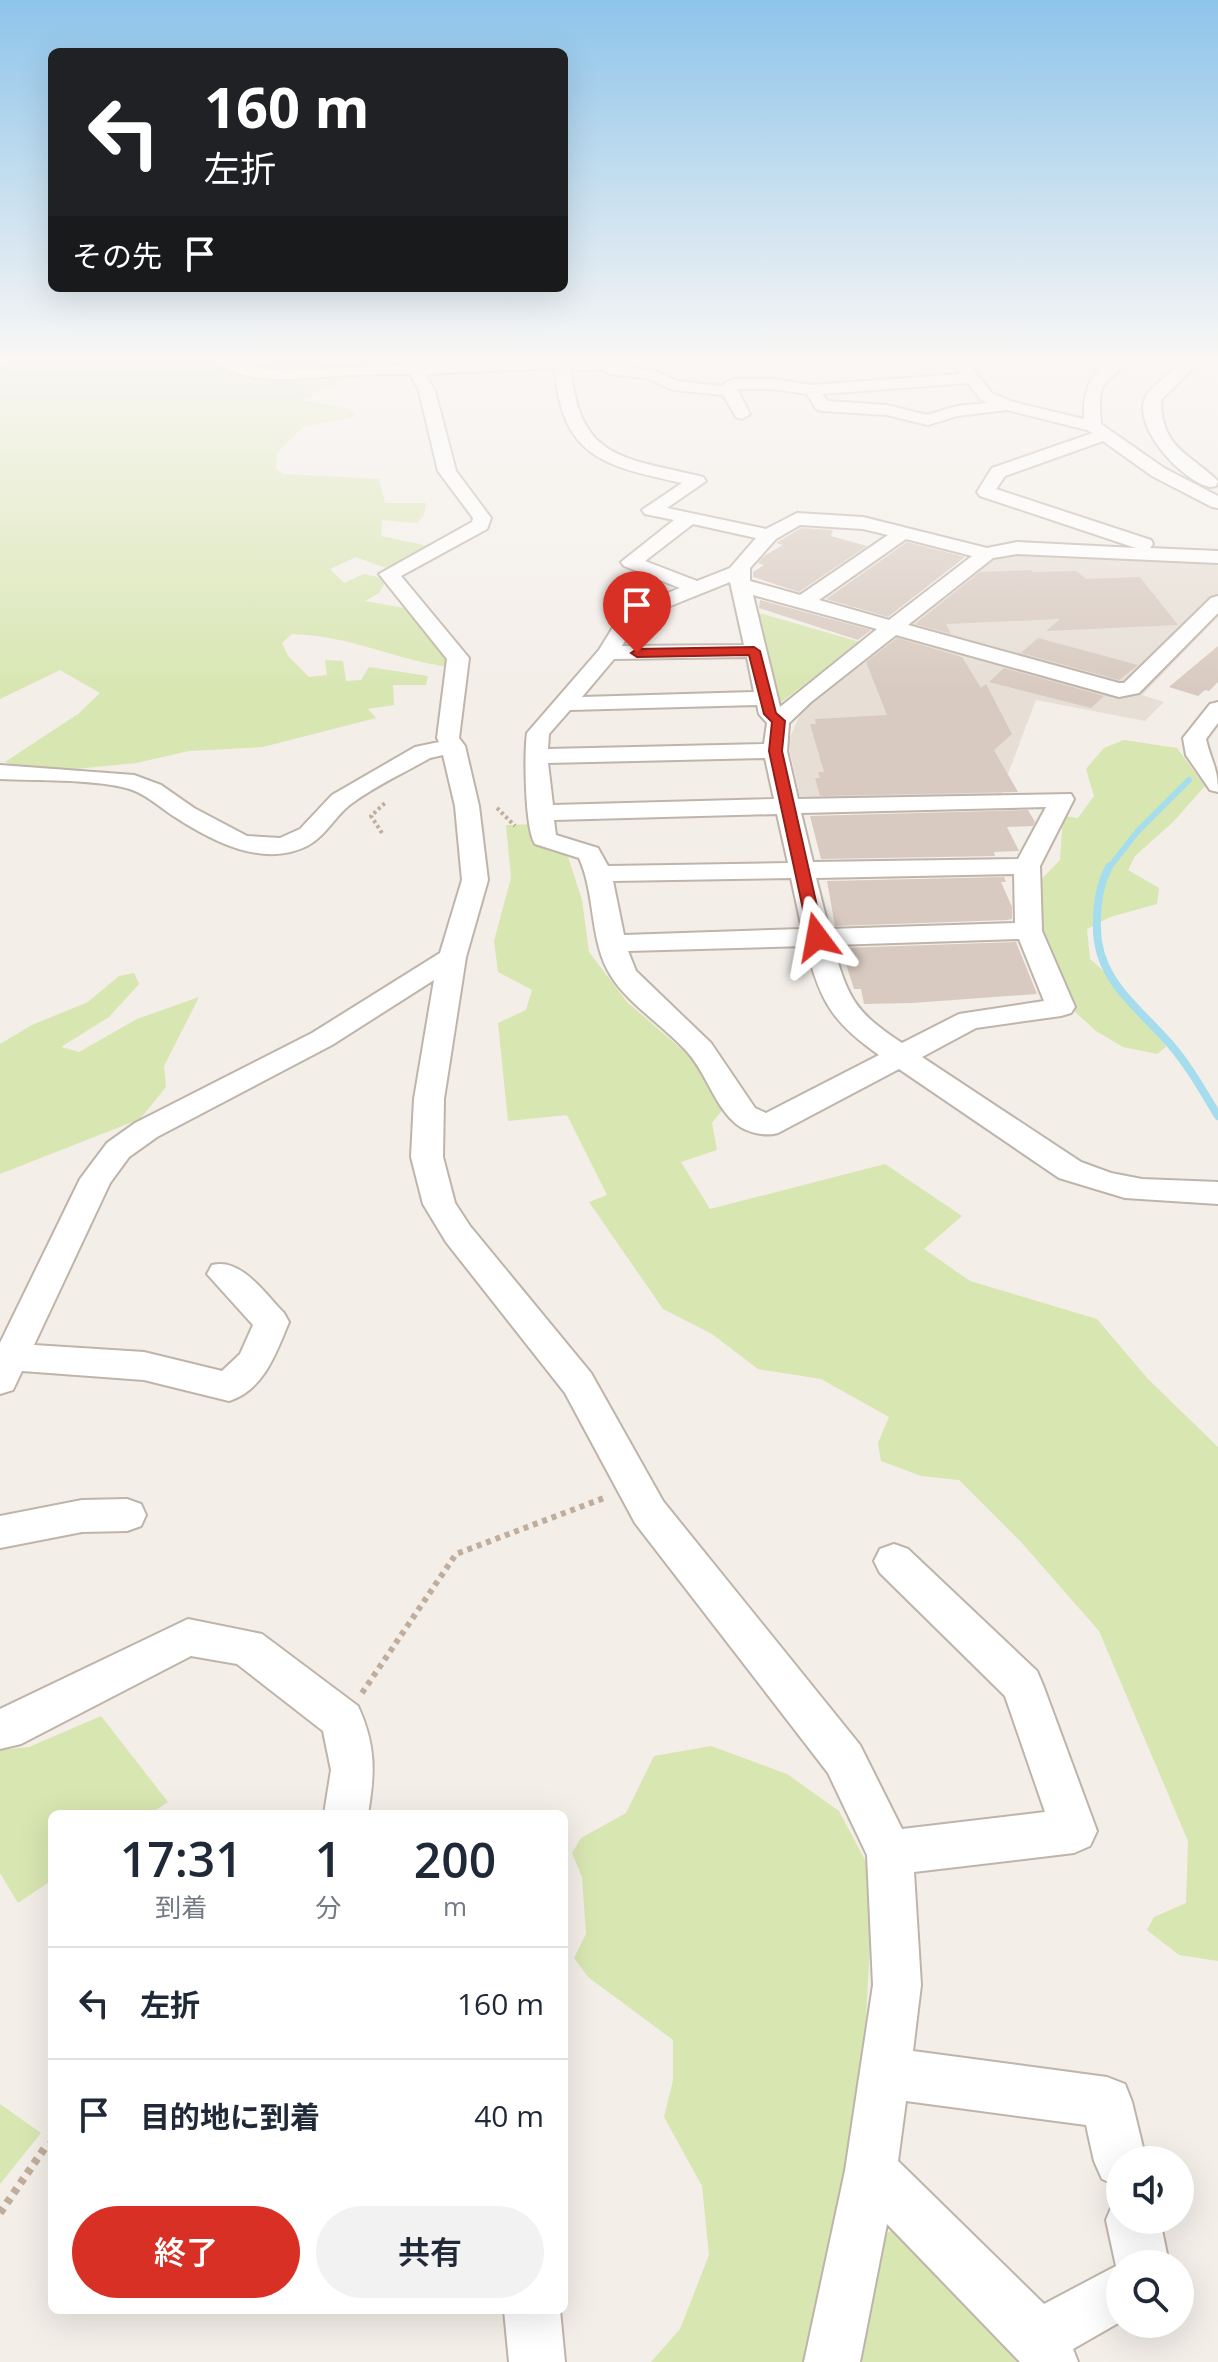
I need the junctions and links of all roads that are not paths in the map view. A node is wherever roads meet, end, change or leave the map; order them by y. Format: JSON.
{"nodes":[{"id":1,"x":447,"y":469,"type":"edge"},
{"id":2,"x":642,"y":469,"type":"edge"},
{"id":3,"x":1005,"y":469,"type":"edge"},
{"id":4,"x":1154,"y":469,"type":"edge"},
{"id":5,"x":1191,"y":469,"type":"edge"},
{"id":6,"x":1218,"y":487,"type":"edge"},
{"id":7,"x":1218,"y":503,"type":"edge"},
{"id":8,"x":688,"y":519,"type":"junction"},
{"id":9,"x":903,"y":533,"type":"junction"},
{"id":10,"x":769,"y":535,"type":"junction"},
{"id":11,"x":987,"y":554,"type":"junction"},
{"id":12,"x":1173,"y":555,"type":"junction"},
{"id":13,"x":1218,"y":557,"type":"edge"},
{"id":14,"x":740,"y":579,"type":"junction"},
{"id":15,"x":697,"y":588,"type":"junction"},
{"id":16,"x":804,"y":602,"type":"junction"},
{"id":17,"x":1218,"y":602,"type":"edge"},
{"id":18,"x":896,"y":627,"type":"junction"},
{"id":19,"x":754,"y":651,"type":"junction"},
{"id":20,"x":608,"y":653,"type":"junction"},
{"id":21,"x":561,"y":704,"type":"junction"},
{"id":22,"x":1218,"y":709,"type":"edge"},
{"id":23,"x":772,"y":710,"type":"junction"},
{"id":24,"x":453,"y":746,"type":"junction"},
{"id":25,"x":775,"y":751,"type":"junction"},
{"id":26,"x":536,"y":756,"type":"junction"},
{"id":27,"x":0,"y":772,"type":"edge"},
{"id":28,"x":1218,"y":785,"type":"edge"},
{"id":29,"x":787,"y":806,"type":"junction"},
{"id":30,"x":539,"y":813,"type":"junction"},
{"id":31,"x":1027,"y":866,"type":"junction"},
{"id":32,"x":802,"y":869,"type":"junction"},
{"id":33,"x":599,"y":874,"type":"junction"},
{"id":34,"x":1029,"y":931,"type":"junction"},
{"id":35,"x":817,"y":937,"type":"junction"},
{"id":36,"x":612,"y":943,"type":"junction"},
{"id":37,"x":452,"y":957,"type":"junction"},
{"id":38,"x":901,"y":1057,"type":"junction"},
{"id":39,"x":1218,"y":1193,"type":"edge"},
{"id":40,"x":224,"y":1274,"type":"dead end"},
{"id":41,"x":6,"y":1369,"type":"edge"},
{"id":42,"x":127,"y":1515,"type":"dead end"},
{"id":43,"x":0,"y":1532,"type":"edge"},
{"id":44,"x":894,"y":1561,"type":"dead end"},
{"id":45,"x":0,"y":1729,"type":"edge"},
{"id":46,"x":347,"y":1810,"type":"edge"},
{"id":47,"x":890,"y":1853,"type":"junction"},
{"id":48,"x":887,"y":2073,"type":"junction"},
{"id":49,"x":1117,"y":2146,"type":"edge"},
{"id":50,"x":871,"y":2171,"type":"junction"},
{"id":51,"x":1106,"y":2303,"type":"edge"},
{"id":52,"x":532,"y":2314,"type":"edge"},
{"id":53,"x":1044,"y":2350,"type":"edge"},
{"id":54,"x":537,"y":2362,"type":"edge"},
{"id":55,"x":832,"y":2362,"type":"edge"}],
"edges":[{"from":1,"to":24,"type":"street"},
{"from":2,"to":8,"type":"street"},
{"from":3,"to":12,"type":"street"},
{"from":4,"to":7,"type":"street"},
{"from":5,"to":6,"type":"street"},
{"from":8,"to":10,"type":"street"},
{"from":8,"to":15,"type":"street"},
{"from":9,"to":10,"type":"street"},
{"from":9,"to":11,"type":"street"},
{"from":9,"to":16,"type":"street"},
{"from":10,"to":14,"type":"street"},
{"from":11,"to":12,"type":"street"},
{"from":11,"to":18,"type":"street"},
{"from":12,"to":13,"type":"street"},
{"from":14,"to":15,"type":"street"},
{"from":14,"to":16,"type":"street"},
{"from":14,"to":19,"type":"street"},
{"from":15,"to":20,"type":"street"},
{"from":16,"to":18,"type":"street"},
{"from":17,"to":18,"type":"street"},
{"from":18,"to":23,"type":"street"},
{"from":19,"to":20,"type":"street"},
{"from":19,"to":23,"type":"street"},
{"from":20,"to":21,"type":"street"},
{"from":21,"to":23,"type":"street"},
{"from":21,"to":26,"type":"street"},
{"from":22,"to":28,"type":"street"},
{"from":23,"to":25,"type":"street"},
{"from":24,"to":27,"type":"street"},
{"from":24,"to":37,"type":"street"},
{"from":25,"to":26,"type":"street"},
{"from":25,"to":29,"type":"street"},
{"from":26,"to":30,"type":"street"},
{"from":29,"to":30,"type":"street"},
{"from":29,"to":31,"type":"street"},
{"from":29,"to":32,"type":"street"},
{"from":30,"to":33,"type":"street"},
{"from":31,"to":32,"type":"street"},
{"from":31,"to":34,"type":"street"},
{"from":32,"to":33,"type":"street"},
{"from":32,"to":35,"type":"street"},
{"from":33,"to":36,"type":"street"},
{"from":34,"to":35,"type":"street"},
{"from":34,"to":38,"type":"street"},
{"from":35,"to":36,"type":"street"},
{"from":35,"to":38,"type":"street"},
{"from":36,"to":38,"type":"street"},
{"from":37,"to":41,"type":"street"},
{"from":37,"to":47,"type":"street"},
{"from":38,"to":39,"type":"street"},
{"from":40,"to":41,"type":"street"},
{"from":42,"to":43,"type":"street"},
{"from":44,"to":47,"type":"street"},
{"from":45,"to":46,"type":"street"},
{"from":47,"to":48,"type":"street"},
{"from":48,"to":49,"type":"street"},
{"from":48,"to":50,"type":"street"},
{"from":50,"to":53,"type":"street"},
{"from":50,"to":55,"type":"street"},
{"from":51,"to":53,"type":"street"},
{"from":52,"to":54,"type":"street"}]}
